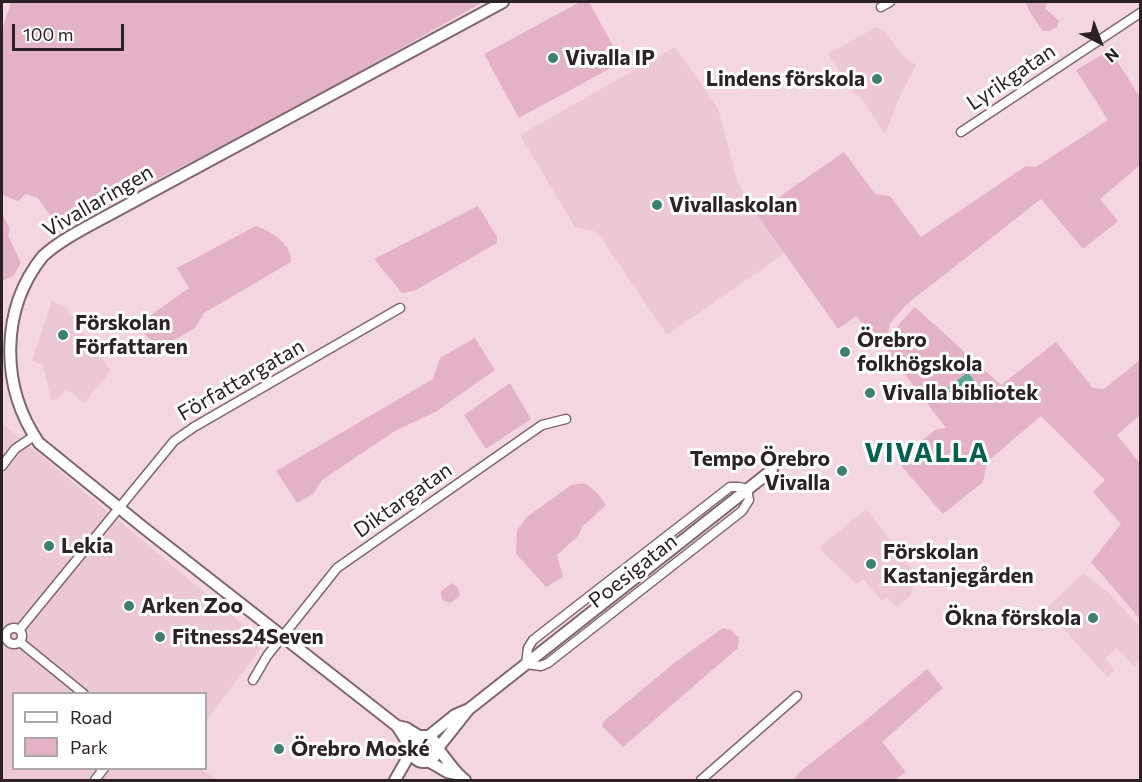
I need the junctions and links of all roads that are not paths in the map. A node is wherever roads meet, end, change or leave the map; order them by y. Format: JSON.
{"nodes":[{"id":1,"x":503,"y":2,"type":"edge"},
{"id":2,"x":890,"y":2,"type":"edge"},
{"id":3,"x":880,"y":8,"type":"dead end"},
{"id":4,"x":1140,"y":13,"type":"edge"},
{"id":5,"x":961,"y":132,"type":"dead end"},
{"id":6,"x":400,"y":308,"type":"dead end"},
{"id":7,"x":566,"y":419,"type":"dead end"},
{"id":8,"x":34,"y":436,"type":"junction"},
{"id":9,"x":2,"y":466,"type":"edge"},
{"id":10,"x":772,"y":470,"type":"dead end"},
{"id":11,"x":119,"y":508,"type":"junction"},
{"id":12,"x":20,"y":629,"type":"junction"},
{"id":13,"x":4,"y":631,"type":"edge"},
{"id":14,"x":283,"y":638,"type":"junction"},
{"id":15,"x":20,"y":642,"type":"junction"},
{"id":16,"x":254,"y":680,"type":"dead end"},
{"id":17,"x":83,"y":692,"type":"edge"},
{"id":18,"x":797,"y":696,"type":"dead end"},
{"id":19,"x":469,"y":709,"type":"junction"},
{"id":20,"x":397,"y":726,"type":"junction"},
{"id":21,"x":424,"y":736,"type":"junction"},
{"id":22,"x":438,"y":748,"type":"junction"},
{"id":23,"x":411,"y":750,"type":"junction"},
{"id":24,"x":425,"y":762,"type":"junction"},
{"id":25,"x":461,"y":777,"type":"edge"},
{"id":26,"x":397,"y":780,"type":"edge"},
{"id":27,"x":701,"y":780,"type":"edge"}],
"edges":[{"from":1,"to":8,"type":"street","name":"Vivallaringen"},
{"from":2,"to":3,"type":"street"},
{"from":4,"to":5,"type":"street","name":"Lyrikgatan"},
{"from":6,"to":11,"type":"street","name":"Författargatan"},
{"from":7,"to":14,"type":"street","name":"Diktargatan"},
{"from":8,"to":9,"type":"street"},
{"from":8,"to":11,"type":"street","name":"Vivallaringen"},
{"from":10,"to":19,"type":"street","name":"Poesigatan"},
{"from":11,"to":12,"type":"street","name":"Författargatan"},
{"from":11,"to":14,"type":"street","name":"Vivallaringen"},
{"from":12,"to":13,"type":"street"},
{"from":12,"to":15,"type":"street"},
{"from":13,"to":15,"type":"street"},
{"from":14,"to":16,"type":"street","name":"Diktargatan"},
{"from":14,"to":20,"type":"street","name":"Vivallaringen"},
{"from":15,"to":17,"type":"street"},
{"from":18,"to":27,"type":"street"},
{"from":19,"to":21,"type":"street","name":"Poesigatan"},
{"from":19,"to":22,"type":"street","name":"Poesigatan"},
{"from":20,"to":21,"type":"street","name":"Vivallaringen"},
{"from":20,"to":23,"type":"street","name":"Vivallaringen"},
{"from":21,"to":22,"type":"street"},
{"from":21,"to":23,"type":"street"},
{"from":22,"to":24,"type":"street"},
{"from":22,"to":25,"type":"street"},
{"from":23,"to":24,"type":"street"},
{"from":23,"to":26,"type":"street"},
{"from":24,"to":25,"type":"street"},
{"from":24,"to":26,"type":"street"}]}
